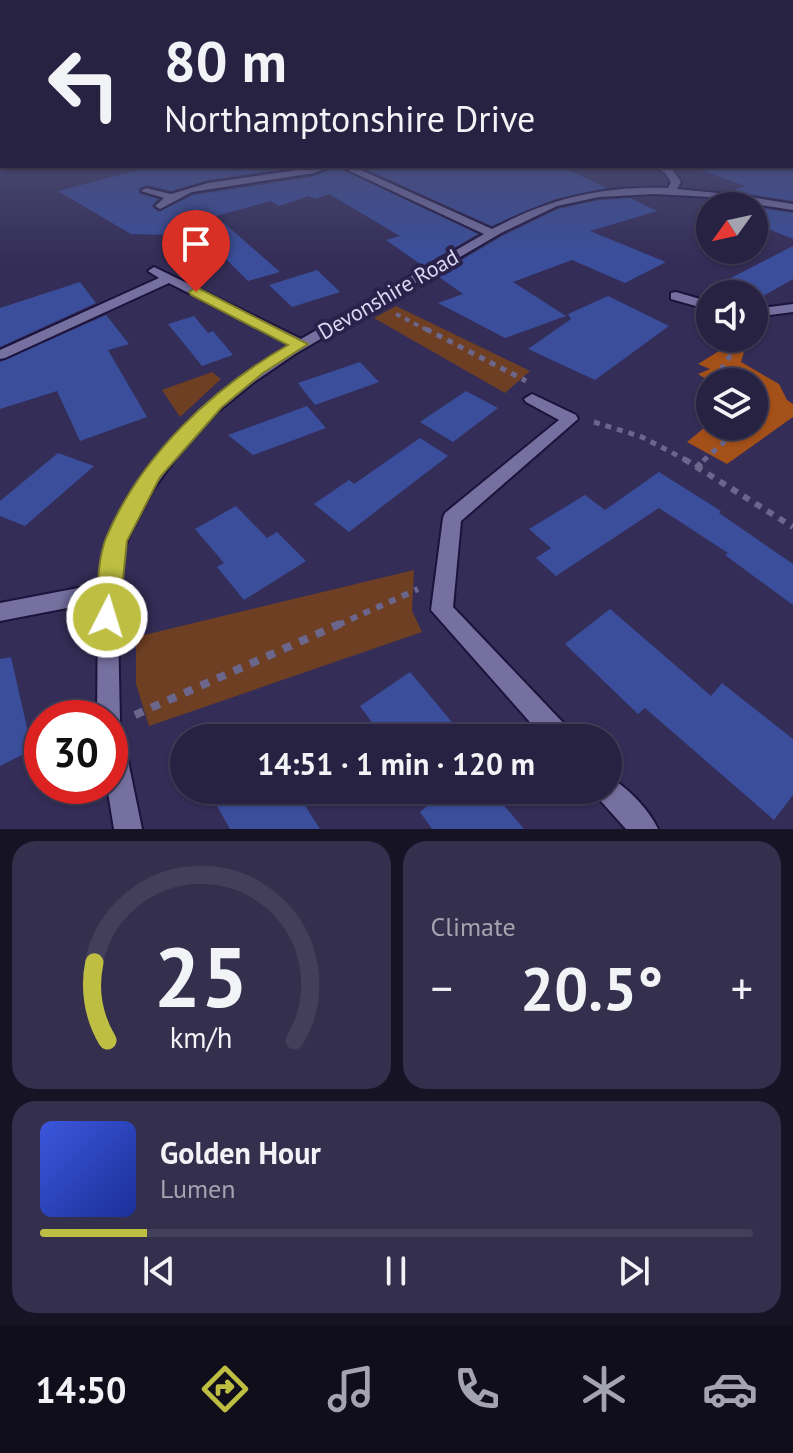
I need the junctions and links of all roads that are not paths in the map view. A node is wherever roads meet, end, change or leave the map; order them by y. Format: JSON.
{"nodes":[{"id":1,"x":236,"y":183,"type":"edge"},
{"id":2,"x":381,"y":183,"type":"edge"},
{"id":3,"x":676,"y":183,"type":"edge"},
{"id":4,"x":146,"y":191,"type":"dead end"},
{"id":5,"x":671,"y":191,"type":"junction"},
{"id":6,"x":169,"y":196,"type":"junction"},
{"id":7,"x":160,"y":206,"type":"dead end"},
{"id":8,"x":793,"y":207,"type":"edge"},
{"id":9,"x":493,"y":234,"type":"junction"},
{"id":10,"x":154,"y":271,"type":"dead end"},
{"id":11,"x":170,"y":278,"type":"junction"},
{"id":12,"x":676,"y":296,"type":"dead end"},
{"id":13,"x":696,"y":302,"type":"edge"},
{"id":14,"x":793,"y":308,"type":"edge"},
{"id":15,"x":768,"y":311,"type":"edge"},
{"id":16,"x":300,"y":344,"type":"junction"},
{"id":17,"x":0,"y":355,"type":"edge"},
{"id":18,"x":532,"y":399,"type":"road end"},
{"id":19,"x":108,"y":591,"type":"junction"},
{"id":20,"x":0,"y":612,"type":"edge"},
{"id":21,"x":111,"y":700,"type":"edge"},
{"id":22,"x":547,"y":724,"type":"edge"},
{"id":23,"x":125,"y":804,"type":"edge"},
{"id":24,"x":621,"y":804,"type":"edge"},
{"id":25,"x":128,"y":829,"type":"edge"},
{"id":26,"x":644,"y":829,"type":"edge"}],
"edges":[{"from":1,"to":6,"type":"street"},
{"from":2,"to":9,"type":"street"},
{"from":3,"to":5,"type":"street"},
{"from":4,"to":6,"type":"street"},
{"from":5,"to":8,"type":"street","name":"Devonshire Road"},
{"from":5,"to":9,"type":"street","name":"Devonshire Road"},
{"from":6,"to":7,"type":"street"},
{"from":9,"to":16,"type":"street","name":"Devonshire Road"},
{"from":10,"to":11,"type":"street"},
{"from":11,"to":16,"type":"street"},
{"from":11,"to":17,"type":"street"},
{"from":12,"to":13,"type":"street"},
{"from":14,"to":15,"type":"street"},
{"from":16,"to":19,"type":"street","name":"Devonshire Road"},
{"from":18,"to":22,"type":"street"},
{"from":19,"to":20,"type":"street"},
{"from":19,"to":21,"type":"street","name":"Devonshire Road"},
{"from":23,"to":25,"type":"street","name":"Devonshire Road"},
{"from":24,"to":26,"type":"street"}]}
